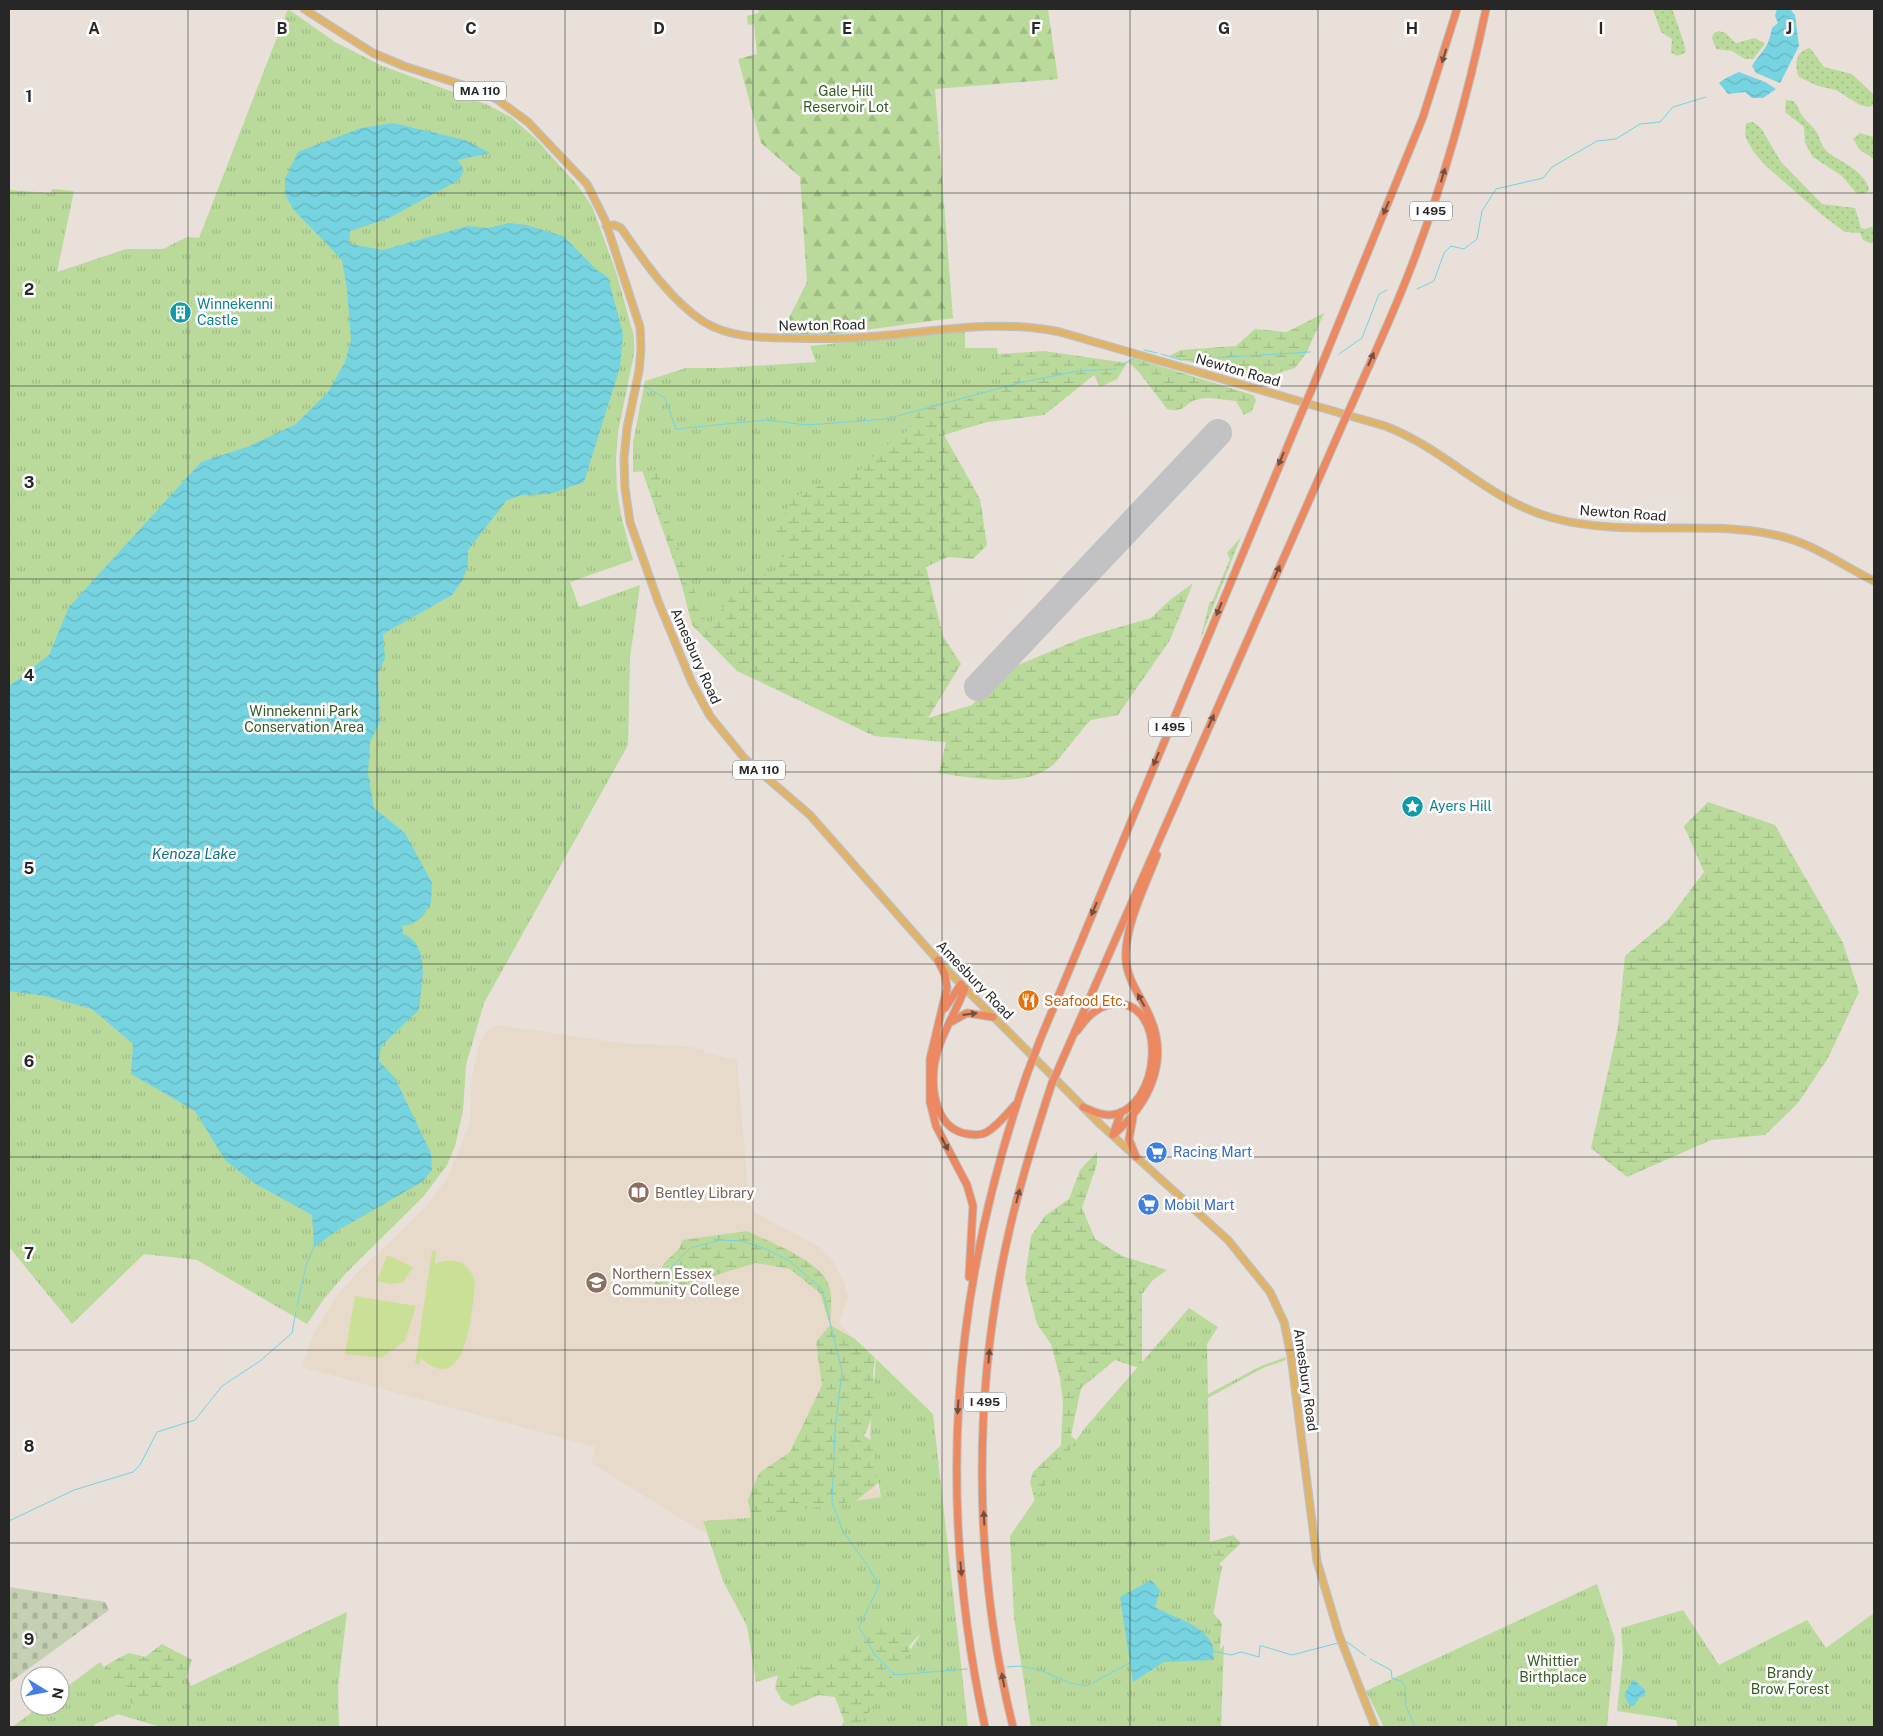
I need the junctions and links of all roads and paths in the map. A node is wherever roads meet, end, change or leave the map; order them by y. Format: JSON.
{"nodes":[{"id":1,"x":304,"y":9,"type":"edge"},
{"id":2,"x":1457,"y":9,"type":"edge"},
{"id":3,"x":1486,"y":9,"type":"edge"},
{"id":4,"x":608,"y":229,"type":"junction"},
{"id":5,"x":1874,"y":581,"type":"edge"},
{"id":6,"x":1178,"y":797,"type":"junction"},
{"id":7,"x":938,"y":960,"type":"junction"},
{"id":8,"x":963,"y":986,"type":"junction"},
{"id":9,"x":942,"y":1013,"type":"junction"},
{"id":10,"x":993,"y":1017,"type":"junction"},
{"id":11,"x":948,"y":1024,"type":"junction"},
{"id":12,"x":1065,"y":1051,"type":"junction"},
{"id":13,"x":1017,"y":1103,"type":"junction"},
{"id":14,"x":1084,"y":1107,"type":"junction"},
{"id":15,"x":1121,"y":1112,"type":"junction"},
{"id":16,"x":1133,"y":1116,"type":"junction"},
{"id":17,"x":1113,"y":1135,"type":"junction"},
{"id":18,"x":1136,"y":1157,"type":"junction"},
{"id":19,"x":968,"y":1303,"type":"junction"},
{"id":20,"x":985,"y":1727,"type":"edge"},
{"id":21,"x":1013,"y":1727,"type":"edge"},
{"id":22,"x":1375,"y":1727,"type":"edge"}],
"edges":[{"from":1,"to":4,"type":"main road","number":"MA 110"},
{"from":2,"to":13,"type":"highway","number":"I 495","one_way":true,"bridge":true},
{"from":6,"to":3,"type":"highway","number":"I 495","one_way":true,"bridge":true},
{"from":4,"to":5,"type":"main road","name":"Newton Road"},
{"from":4,"to":7,"type":"main road","name":"Amesbury Road","number":"MA 110"},
{"from":6,"to":12,"type":"highway","number":"I 495"},
{"from":16,"to":6,"type":"highway","one_way":true},
{"from":7,"to":8,"type":"main road","name":"Amesbury Road","number":"MA 110"},
{"from":7,"to":9,"type":"highway"},
{"from":8,"to":9,"type":"highway"},
{"from":8,"to":10,"type":"main road","name":"Amesbury Road","number":"MA 110"},
{"from":8,"to":11,"type":"highway"},
{"from":9,"to":19,"type":"highway","one_way":true},
{"from":11,"to":10,"type":"highway","one_way":true},
{"from":10,"to":14,"type":"main road","name":"Amesbury Road","number":"MA 110"},
{"from":11,"to":13,"type":"highway"},
{"from":12,"to":15,"type":"highway"},
{"from":21,"to":12,"type":"highway","number":"I 495","one_way":true,"bridge":true},
{"from":13,"to":19,"type":"highway","number":"I 495"},
{"from":14,"to":15,"type":"highway"},
{"from":14,"to":17,"type":"main road","name":"Amesbury Road","number":"MA 110"},
{"from":15,"to":17,"type":"highway"},
{"from":16,"to":17,"type":"highway"},
{"from":16,"to":18,"type":"highway"},
{"from":17,"to":18,"type":"main road","name":"Amesbury Road","number":"MA 110"},
{"from":18,"to":22,"type":"main road","name":"Amesbury Road","number":"MA 110"},
{"from":19,"to":20,"type":"highway","number":"I 495","one_way":true}]}
